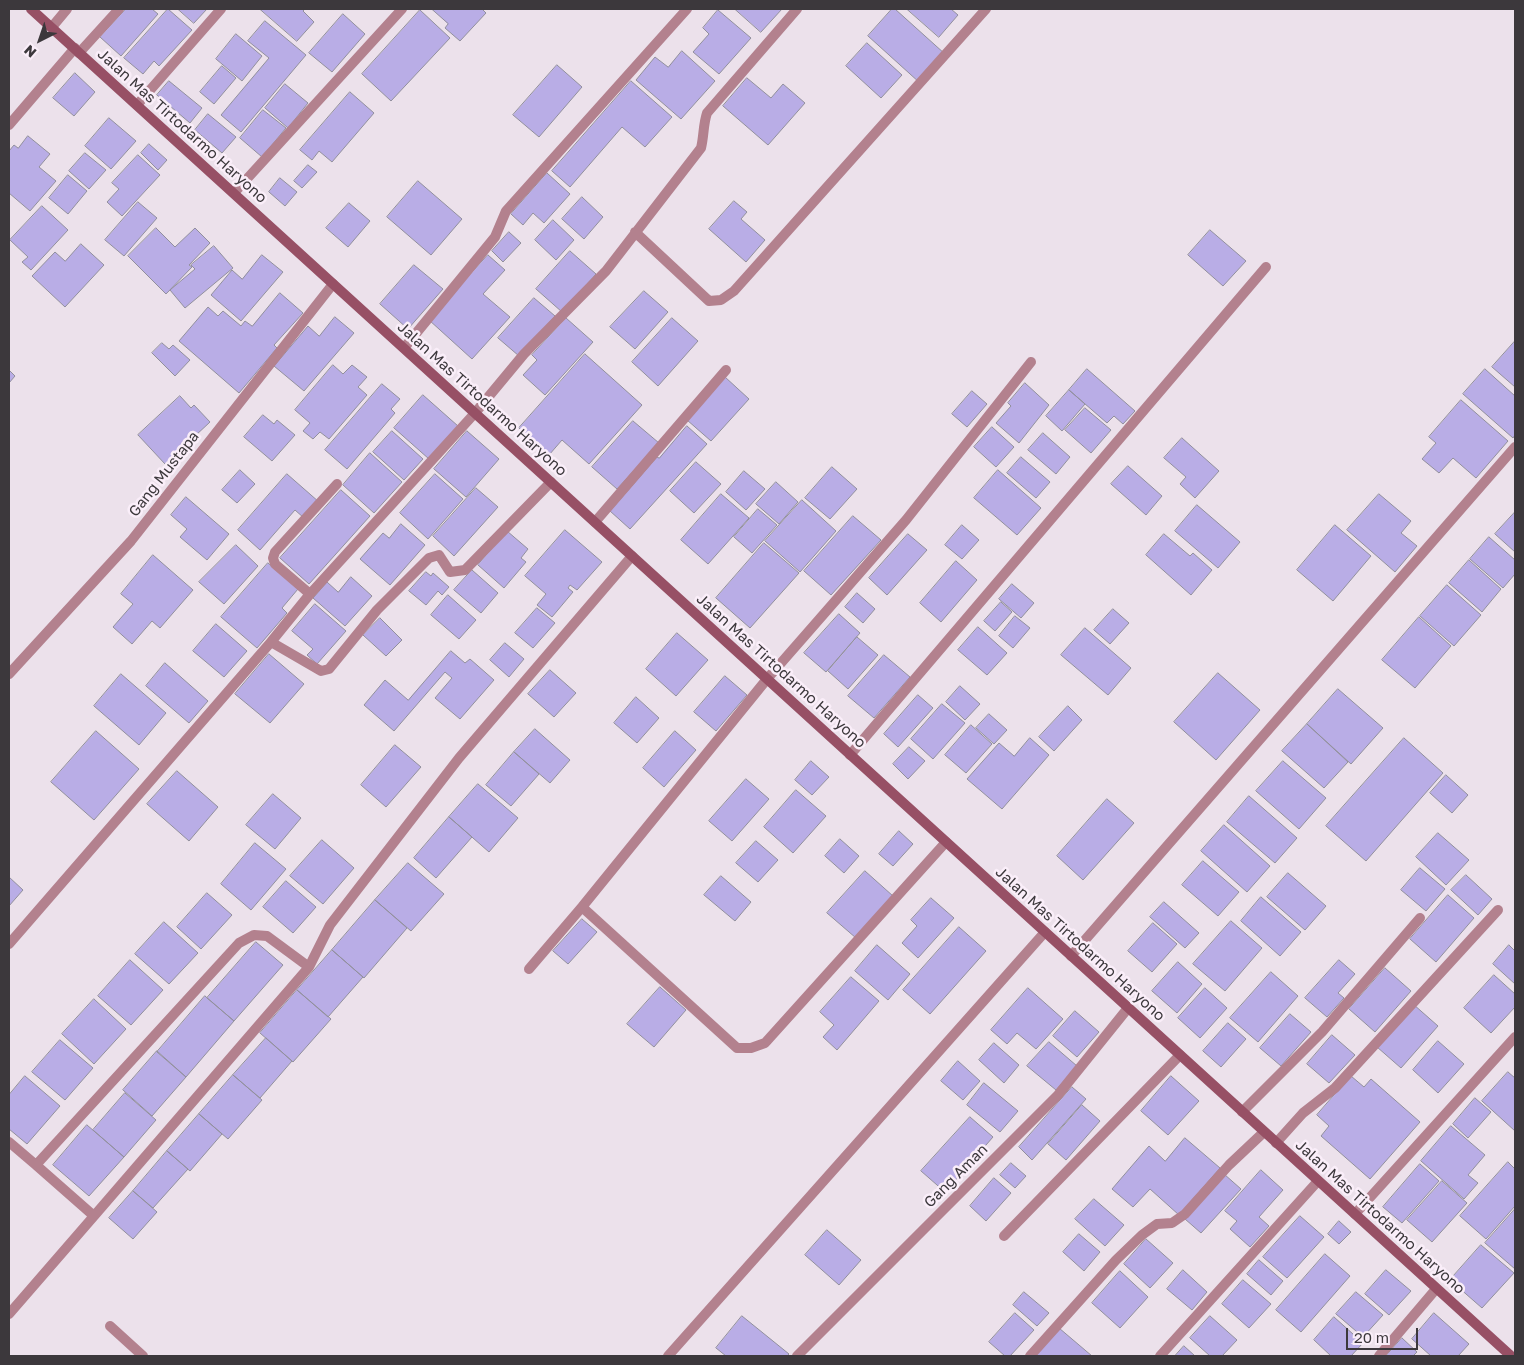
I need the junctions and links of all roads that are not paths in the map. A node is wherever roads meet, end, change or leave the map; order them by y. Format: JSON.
{"nodes":[{"id":1,"x":32,"y":9,"type":"edge"},
{"id":2,"x":68,"y":9,"type":"edge"},
{"id":3,"x":119,"y":9,"type":"edge"},
{"id":4,"x":221,"y":9,"type":"edge"},
{"id":5,"x":402,"y":9,"type":"edge"},
{"id":6,"x":687,"y":9,"type":"edge"},
{"id":7,"x":797,"y":9,"type":"edge"},
{"id":8,"x":986,"y":9,"type":"edge"},
{"id":9,"x":52,"y":27,"type":"junction"},
{"id":10,"x":77,"y":50,"type":"junction"},
{"id":11,"x":137,"y":105,"type":"junction"},
{"id":12,"x":9,"y":125,"type":"edge"},
{"id":13,"x":234,"y":193,"type":"junction"},
{"id":14,"x":635,"y":232,"type":"junction"},
{"id":15,"x":1266,"y":267,"type":"dead end"},
{"id":16,"x":334,"y":284,"type":"junction"},
{"id":17,"x":404,"y":348,"type":"junction"},
{"id":18,"x":1032,"y":362,"type":"dead end"},
{"id":19,"x":726,"y":370,"type":"dead end"},
{"id":20,"x":475,"y":413,"type":"junction"},
{"id":21,"x":1515,"y":448,"type":"edge"},
{"id":22,"x":551,"y":482,"type":"junction"},
{"id":23,"x":337,"y":484,"type":"dead end"},
{"id":24,"x":595,"y":522,"type":"junction"},
{"id":25,"x":632,"y":556,"type":"junction"},
{"id":26,"x":310,"y":594,"type":"junction"},
{"id":27,"x":271,"y":642,"type":"junction"},
{"id":28,"x":9,"y":674,"type":"edge"},
{"id":29,"x":767,"y":679,"type":"junction"},
{"id":30,"x":850,"y":755,"type":"junction"},
{"id":31,"x":946,"y":842,"type":"junction"},
{"id":32,"x":582,"y":908,"type":"junction"},
{"id":33,"x":1498,"y":910,"type":"dead end"},
{"id":34,"x":1420,"y":918,"type":"dead end"},
{"id":35,"x":1045,"y":932,"type":"junction"},
{"id":36,"x":9,"y":944,"type":"edge"},
{"id":37,"x":1071,"y":956,"type":"junction"},
{"id":38,"x":309,"y":967,"type":"junction"},
{"id":39,"x":529,"y":969,"type":"dead end"},
{"id":40,"x":1128,"y":1008,"type":"junction"},
{"id":41,"x":1515,"y":1038,"type":"edge"},
{"id":42,"x":1180,"y":1055,"type":"junction"},
{"id":43,"x":1242,"y":1112,"type":"junction"},
{"id":44,"x":1264,"y":1132,"type":"junction"},
{"id":45,"x":9,"y":1142,"type":"edge"},
{"id":46,"x":1276,"y":1143,"type":"junction"},
{"id":47,"x":36,"y":1166,"type":"junction"},
{"id":48,"x":1318,"y":1182,"type":"junction"},
{"id":49,"x":1354,"y":1214,"type":"junction"},
{"id":50,"x":94,"y":1216,"type":"junction"},
{"id":51,"x":1004,"y":1236,"type":"dead end"},
{"id":52,"x":1436,"y":1289,"type":"junction"},
{"id":53,"x":9,"y":1314,"type":"edge"},
{"id":54,"x":110,"y":1326,"type":"dead end"},
{"id":55,"x":143,"y":1356,"type":"edge"},
{"id":56,"x":668,"y":1356,"type":"edge"},
{"id":57,"x":797,"y":1356,"type":"edge"},
{"id":58,"x":1030,"y":1356,"type":"edge"},
{"id":59,"x":1160,"y":1356,"type":"edge"},
{"id":60,"x":1379,"y":1356,"type":"edge"},
{"id":61,"x":1510,"y":1356,"type":"edge"}],
"edges":[{"from":1,"to":9,"type":"street","name":"Jalan Mas Tirtodarmo Haryono"},
{"from":2,"to":9,"type":"street"},
{"from":3,"to":10,"type":"street"},
{"from":4,"to":11,"type":"street"},
{"from":5,"to":13,"type":"street"},
{"from":6,"to":17,"type":"street"},
{"from":7,"to":14,"type":"street"},
{"from":8,"to":14,"type":"street"},
{"from":9,"to":10,"type":"street","name":"Jalan Mas Tirtodarmo Haryono"},
{"from":10,"to":11,"type":"street","name":"Jalan Mas Tirtodarmo Haryono"},
{"from":10,"to":12,"type":"street"},
{"from":11,"to":13,"type":"street","name":"Jalan Mas Tirtodarmo Haryono"},
{"from":13,"to":16,"type":"street","name":"Jalan Mas Tirtodarmo Haryono"},
{"from":14,"to":20,"type":"street"},
{"from":15,"to":30,"type":"street"},
{"from":16,"to":17,"type":"street","name":"Jalan Mas Tirtodarmo Haryono"},
{"from":16,"to":28,"type":"street","name":"Gang Mustapa"},
{"from":17,"to":20,"type":"street","name":"Jalan Mas Tirtodarmo Haryono"},
{"from":18,"to":29,"type":"street"},
{"from":19,"to":24,"type":"street"},
{"from":20,"to":22,"type":"street","name":"Jalan Mas Tirtodarmo Haryono"},
{"from":20,"to":26,"type":"street"},
{"from":21,"to":37,"type":"street"},
{"from":22,"to":24,"type":"street","name":"Jalan Mas Tirtodarmo Haryono"},
{"from":22,"to":27,"type":"street"},
{"from":23,"to":26,"type":"street"},
{"from":24,"to":25,"type":"street","name":"Jalan Mas Tirtodarmo Haryono"},
{"from":25,"to":29,"type":"street","name":"Jalan Mas Tirtodarmo Haryono"},
{"from":25,"to":38,"type":"street"},
{"from":26,"to":27,"type":"street"},
{"from":27,"to":36,"type":"street"},
{"from":29,"to":30,"type":"street","name":"Jalan Mas Tirtodarmo Haryono"},
{"from":29,"to":32,"type":"street"},
{"from":30,"to":31,"type":"street","name":"Jalan Mas Tirtodarmo Haryono"},
{"from":31,"to":32,"type":"street"},
{"from":31,"to":35,"type":"street","name":"Jalan Mas Tirtodarmo Haryono"},
{"from":32,"to":39,"type":"street"},
{"from":33,"to":46,"type":"street"},
{"from":34,"to":43,"type":"street"},
{"from":35,"to":37,"type":"street","name":"Jalan Mas Tirtodarmo Haryono"},
{"from":35,"to":56,"type":"street"},
{"from":37,"to":40,"type":"street","name":"Jalan Mas Tirtodarmo Haryono"},
{"from":38,"to":47,"type":"street"},
{"from":38,"to":50,"type":"street"},
{"from":40,"to":42,"type":"street","name":"Jalan Mas Tirtodarmo Haryono"},
{"from":40,"to":57,"type":"street","name":"Gang Aman"},
{"from":41,"to":49,"type":"street"},
{"from":42,"to":43,"type":"street","name":"Jalan Mas Tirtodarmo Haryono"},
{"from":42,"to":51,"type":"street"},
{"from":43,"to":44,"type":"street","name":"Jalan Mas Tirtodarmo Haryono"},
{"from":44,"to":46,"type":"street","name":"Jalan Mas Tirtodarmo Haryono"},
{"from":44,"to":58,"type":"street"},
{"from":45,"to":47,"type":"street"},
{"from":46,"to":48,"type":"street","name":"Jalan Mas Tirtodarmo Haryono"},
{"from":47,"to":50,"type":"street"},
{"from":48,"to":49,"type":"street","name":"Jalan Mas Tirtodarmo Haryono"},
{"from":48,"to":59,"type":"street"},
{"from":49,"to":52,"type":"street","name":"Jalan Mas Tirtodarmo Haryono"},
{"from":50,"to":53,"type":"street"},
{"from":52,"to":60,"type":"street"},
{"from":52,"to":61,"type":"street","name":"Jalan Mas Tirtodarmo Haryono"},
{"from":54,"to":55,"type":"street"}]}
